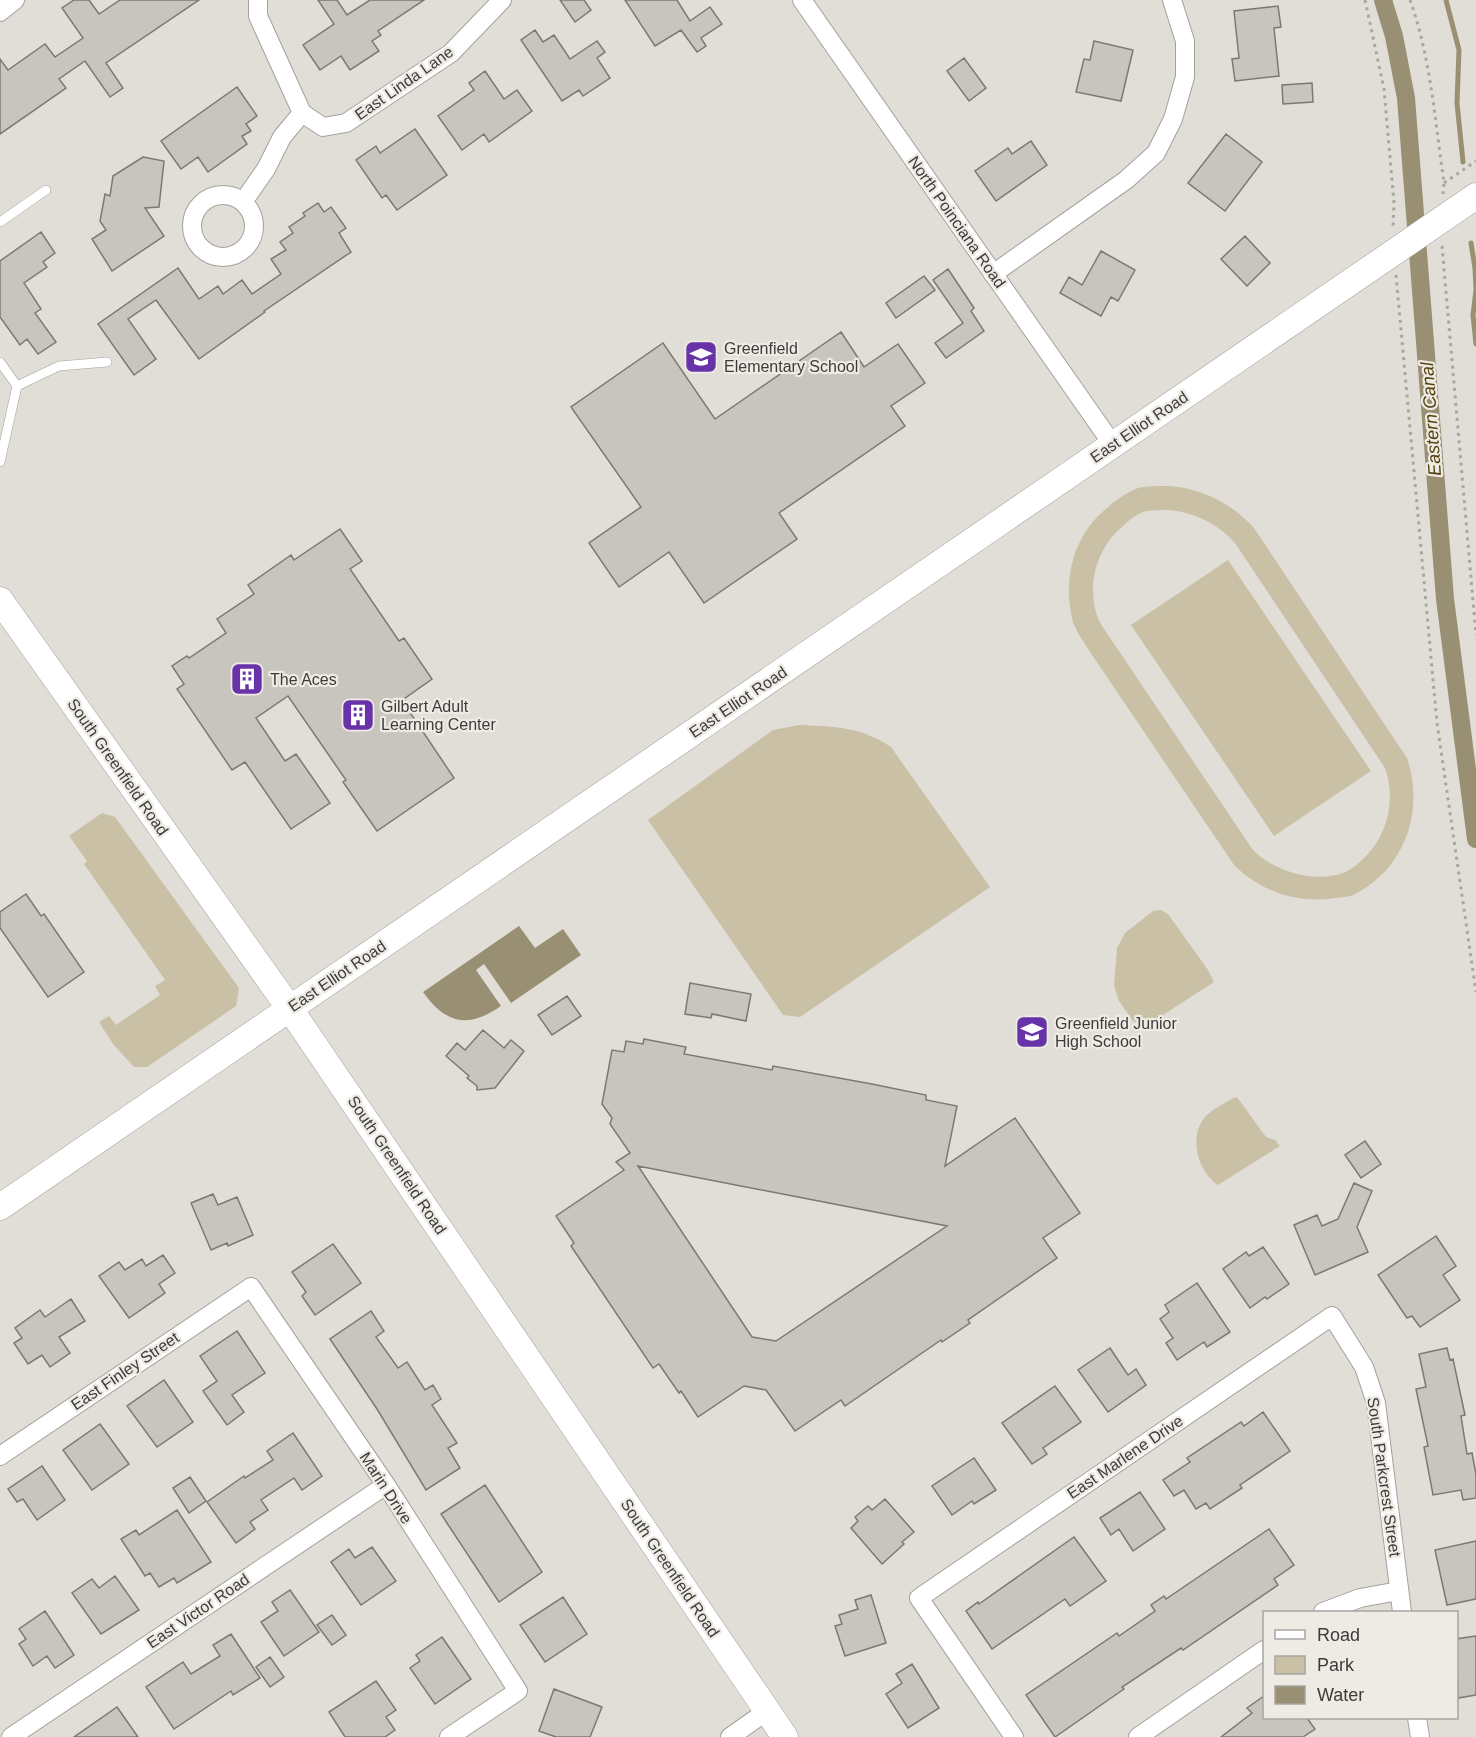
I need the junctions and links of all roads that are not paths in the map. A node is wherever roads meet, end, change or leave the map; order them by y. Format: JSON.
{"nodes":[{"id":1,"x":15,"y":0,"type":"edge"},
{"id":2,"x":258,"y":0,"type":"edge"},
{"id":3,"x":502,"y":0,"type":"edge"},
{"id":4,"x":802,"y":0,"type":"edge"},
{"id":5,"x":1172,"y":0,"type":"edge"},
{"id":6,"x":0,"y":12,"type":"edge"},
{"id":7,"x":302,"y":113,"type":"junction"},
{"id":8,"x":46,"y":190,"type":"dead end"},
{"id":9,"x":1476,"y":196,"type":"edge"},
{"id":10,"x":243,"y":202,"type":"dead end"},
{"id":11,"x":0,"y":222,"type":"edge"},
{"id":12,"x":993,"y":273,"type":"junction"},
{"id":13,"x":0,"y":362,"type":"edge"},
{"id":14,"x":107,"y":362,"type":"dead end"},
{"id":15,"x":17,"y":386,"type":"junction"},
{"id":16,"x":1113,"y":445,"type":"junction"},
{"id":17,"x":0,"y":462,"type":"edge"},
{"id":18,"x":0,"y":600,"type":"edge"},
{"id":19,"x":290,"y":1009,"type":"junction"},
{"id":20,"x":0,"y":1208,"type":"edge"},
{"id":21,"x":251,"y":1287,"type":"joint"},
{"id":22,"x":1332,"y":1316,"type":"joint"},
{"id":23,"x":0,"y":1456,"type":"edge"},
{"id":24,"x":386,"y":1485,"type":"junction"},
{"id":25,"x":1399,"y":1591,"type":"junction"},
{"id":26,"x":1326,"y":1611,"type":"edge"},
{"id":27,"x":1402,"y":1611,"type":"edge"},
{"id":28,"x":1263,"y":1651,"type":"edge"},
{"id":29,"x":767,"y":1711,"type":"junction"},
{"id":30,"x":1417,"y":1719,"type":"edge"},
{"id":31,"x":11,"y":1737,"type":"edge"},
{"id":32,"x":449,"y":1737,"type":"edge"},
{"id":33,"x":730,"y":1737,"type":"edge"},
{"id":34,"x":785,"y":1737,"type":"edge"},
{"id":35,"x":1014,"y":1737,"type":"edge"},
{"id":36,"x":1138,"y":1737,"type":"edge"},
{"id":37,"x":1420,"y":1737,"type":"edge"}],
"edges":[{"from":1,"to":6,"type":"street"},
{"from":2,"to":7,"type":"street"},
{"from":3,"to":7,"type":"street","name":"East Linda Lane"},
{"from":4,"to":12,"type":"street","name":"North Poinciana Road"},
{"from":5,"to":12,"type":"street"},
{"from":7,"to":10,"type":"street"},
{"from":8,"to":11,"type":"lane"},
{"from":9,"to":16,"type":"main road","name":"East Elliot Road"},
{"from":12,"to":16,"type":"street","name":"North Poinciana Road"},
{"from":13,"to":15,"type":"lane"},
{"from":14,"to":15,"type":"lane"},
{"from":15,"to":17,"type":"lane"},
{"from":16,"to":19,"type":"main road","name":"East Elliot Road"},
{"from":18,"to":19,"type":"main road","name":"South Greenfield Road"},
{"from":19,"to":20,"type":"main road","name":"East Elliot Road"},
{"from":19,"to":29,"type":"main road","name":"South Greenfield Road"},
{"from":21,"to":23,"type":"street","name":"East Finley Street"},
{"from":21,"to":24,"type":"street","name":"Marin Drive"},
{"from":22,"to":25,"type":"street","name":"South Parkcrest Street"},
{"from":22,"to":35,"type":"street","name":"East Marlene Drive"},
{"from":24,"to":31,"type":"street","name":"East Victor Road"},
{"from":24,"to":32,"type":"street","name":"Marin Drive"},
{"from":25,"to":26,"type":"street"},
{"from":25,"to":27,"type":"street","name":"South Parkcrest Street"},
{"from":28,"to":36,"type":"street"},
{"from":29,"to":33,"type":"street"},
{"from":29,"to":34,"type":"main road","name":"South Greenfield Road"},
{"from":30,"to":37,"type":"street"}]}
